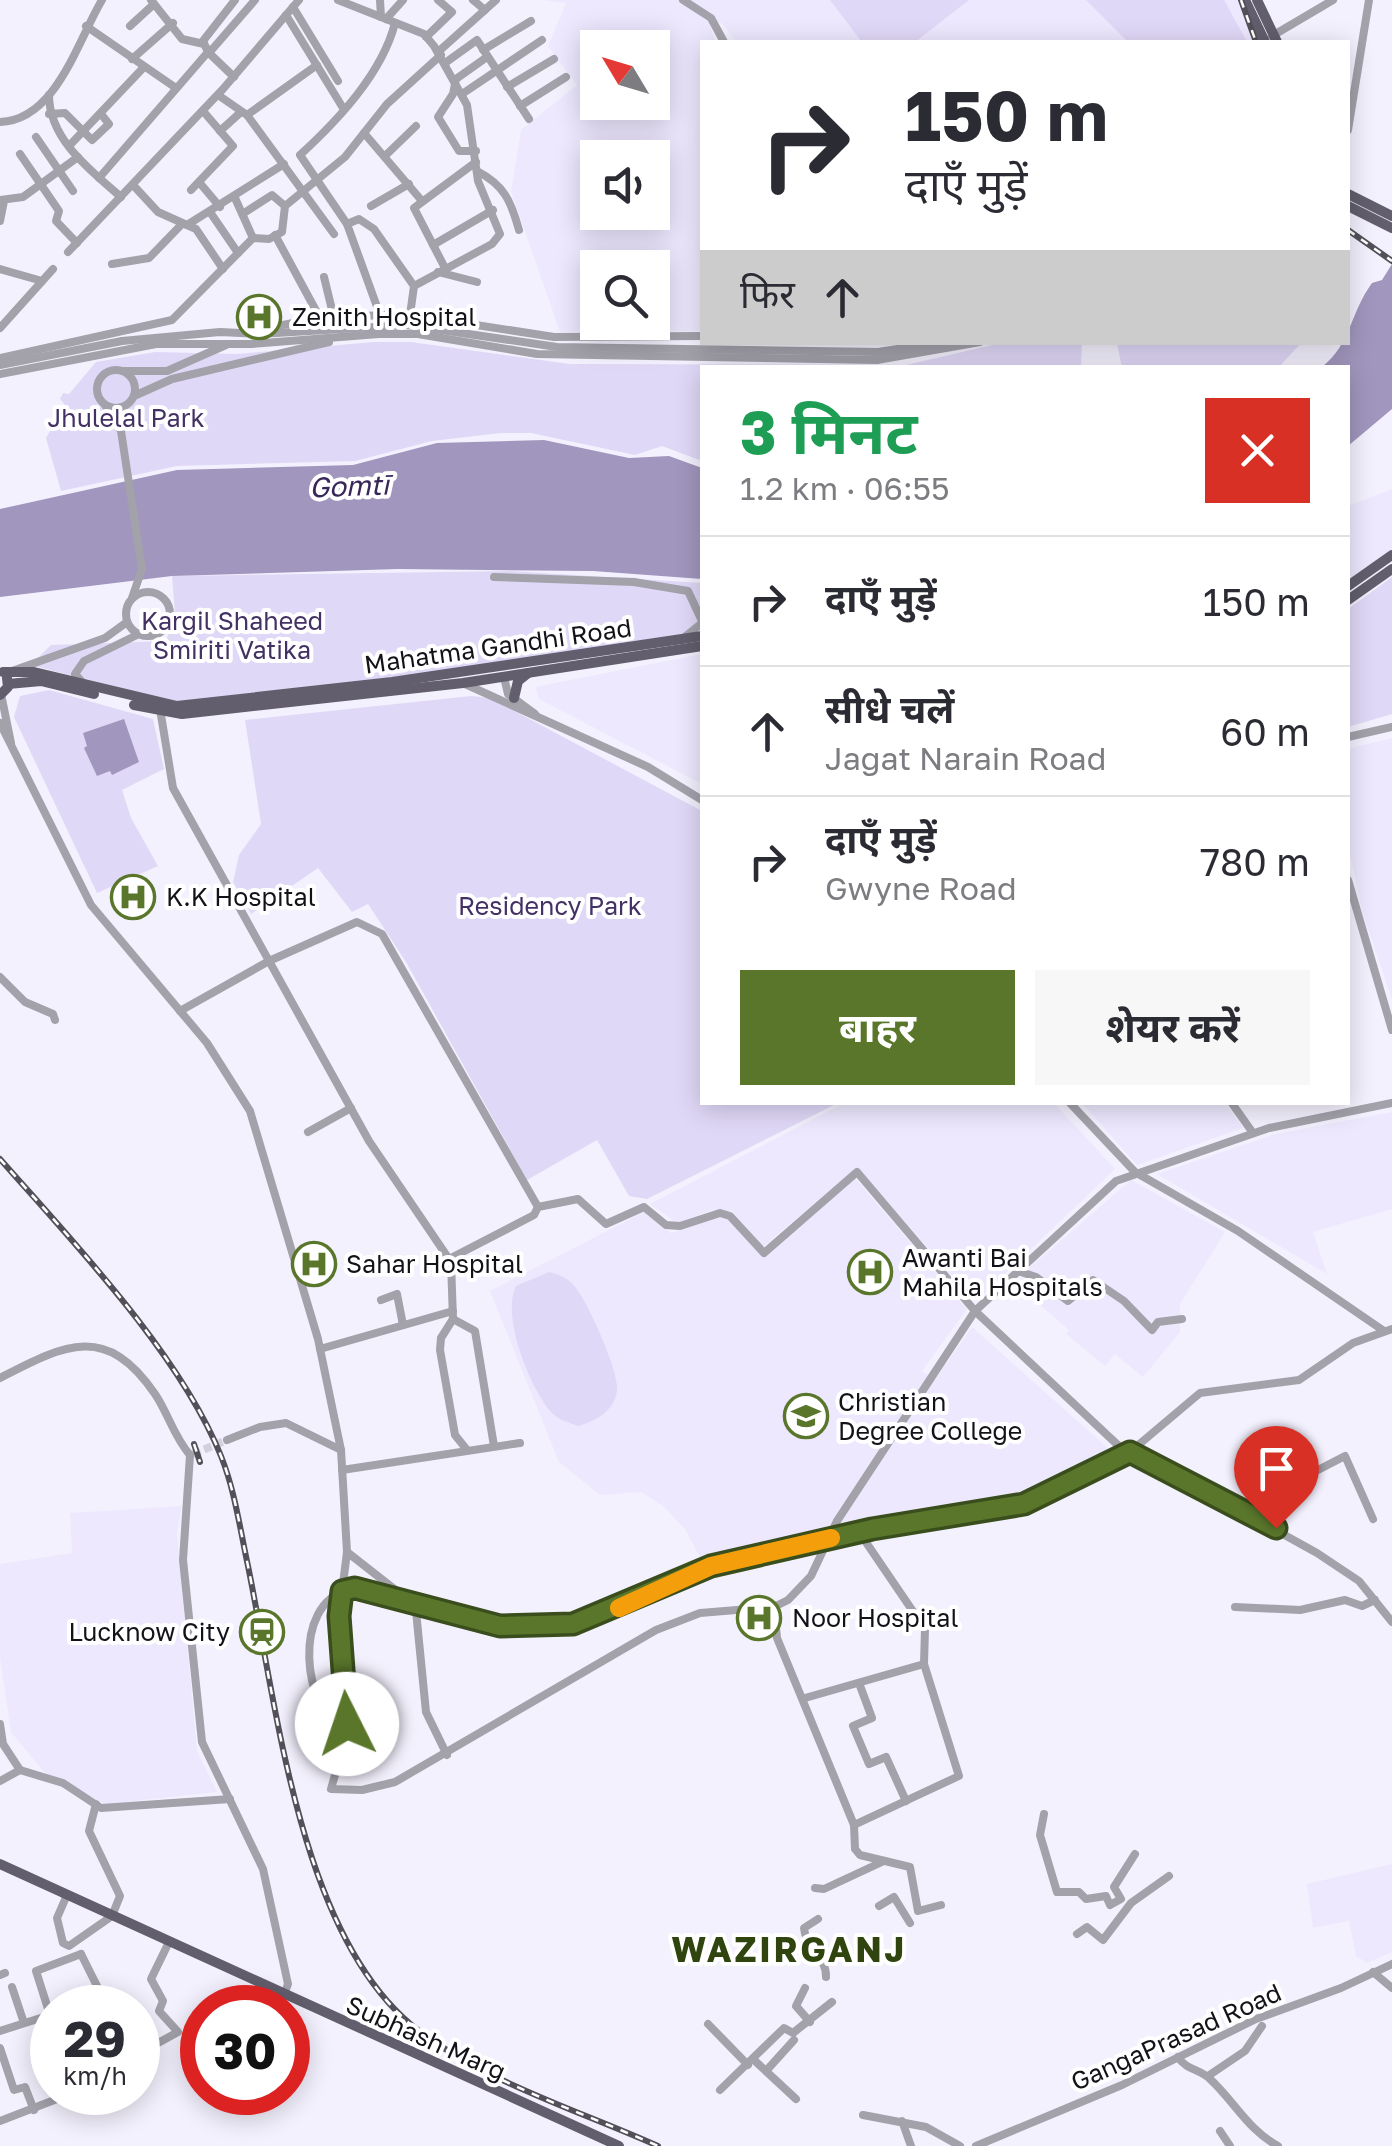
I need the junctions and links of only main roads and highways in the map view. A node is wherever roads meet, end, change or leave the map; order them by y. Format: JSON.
{"nodes":[{"id":1,"x":1245,"y":0,"type":"edge"},
{"id":2,"x":1257,"y":0,"type":"edge"},
{"id":3,"x":1270,"y":40,"type":"edge"},
{"id":4,"x":1350,"y":195,"type":"edge"},
{"id":5,"x":1350,"y":207,"type":"edge"},
{"id":6,"x":1392,"y":216,"type":"edge"},
{"id":7,"x":1392,"y":228,"type":"edge"},
{"id":8,"x":1392,"y":555,"type":"edge"},
{"id":9,"x":1392,"y":569,"type":"edge"},
{"id":10,"x":1350,"y":585,"type":"edge"},
{"id":11,"x":1350,"y":599,"type":"edge"},
{"id":12,"x":700,"y":636,"type":"edge"},
{"id":13,"x":700,"y":646,"type":"edge"},
{"id":14,"x":528,"y":672,"type":"junction"},
{"id":15,"x":4,"y":681,"type":"edge"},
{"id":16,"x":514,"y":698,"type":"road end"},
{"id":17,"x":160,"y":708,"type":"junction"},
{"id":18,"x":0,"y":1864,"type":"edge"},
{"id":19,"x":619,"y":2146,"type":"edge"}],
"edges":[{"from":1,"to":3,"type":"main road"},
{"from":2,"to":3,"type":"main road"},
{"from":4,"to":6,"type":"main road"},
{"from":5,"to":7,"type":"main road"},
{"from":8,"to":10,"type":"main road"},
{"from":9,"to":11,"type":"main road"},
{"from":12,"to":17,"type":"main road","name":"Mahatma Gandhi Road"},
{"from":13,"to":14,"type":"main road","name":"Mahatma Gandhi Road"},
{"from":14,"to":16,"type":"main road"},
{"from":14,"to":17,"type":"main road","name":"Mahatma Gandhi Road"},
{"from":15,"to":17,"type":"main road","name":"Mahatma Gandhi Road"},
{"from":15,"to":17,"type":"main road","name":"Mahatma Gandhi Road"},
{"from":18,"to":19,"type":"main road","name":"Subhash Marg"}]}
